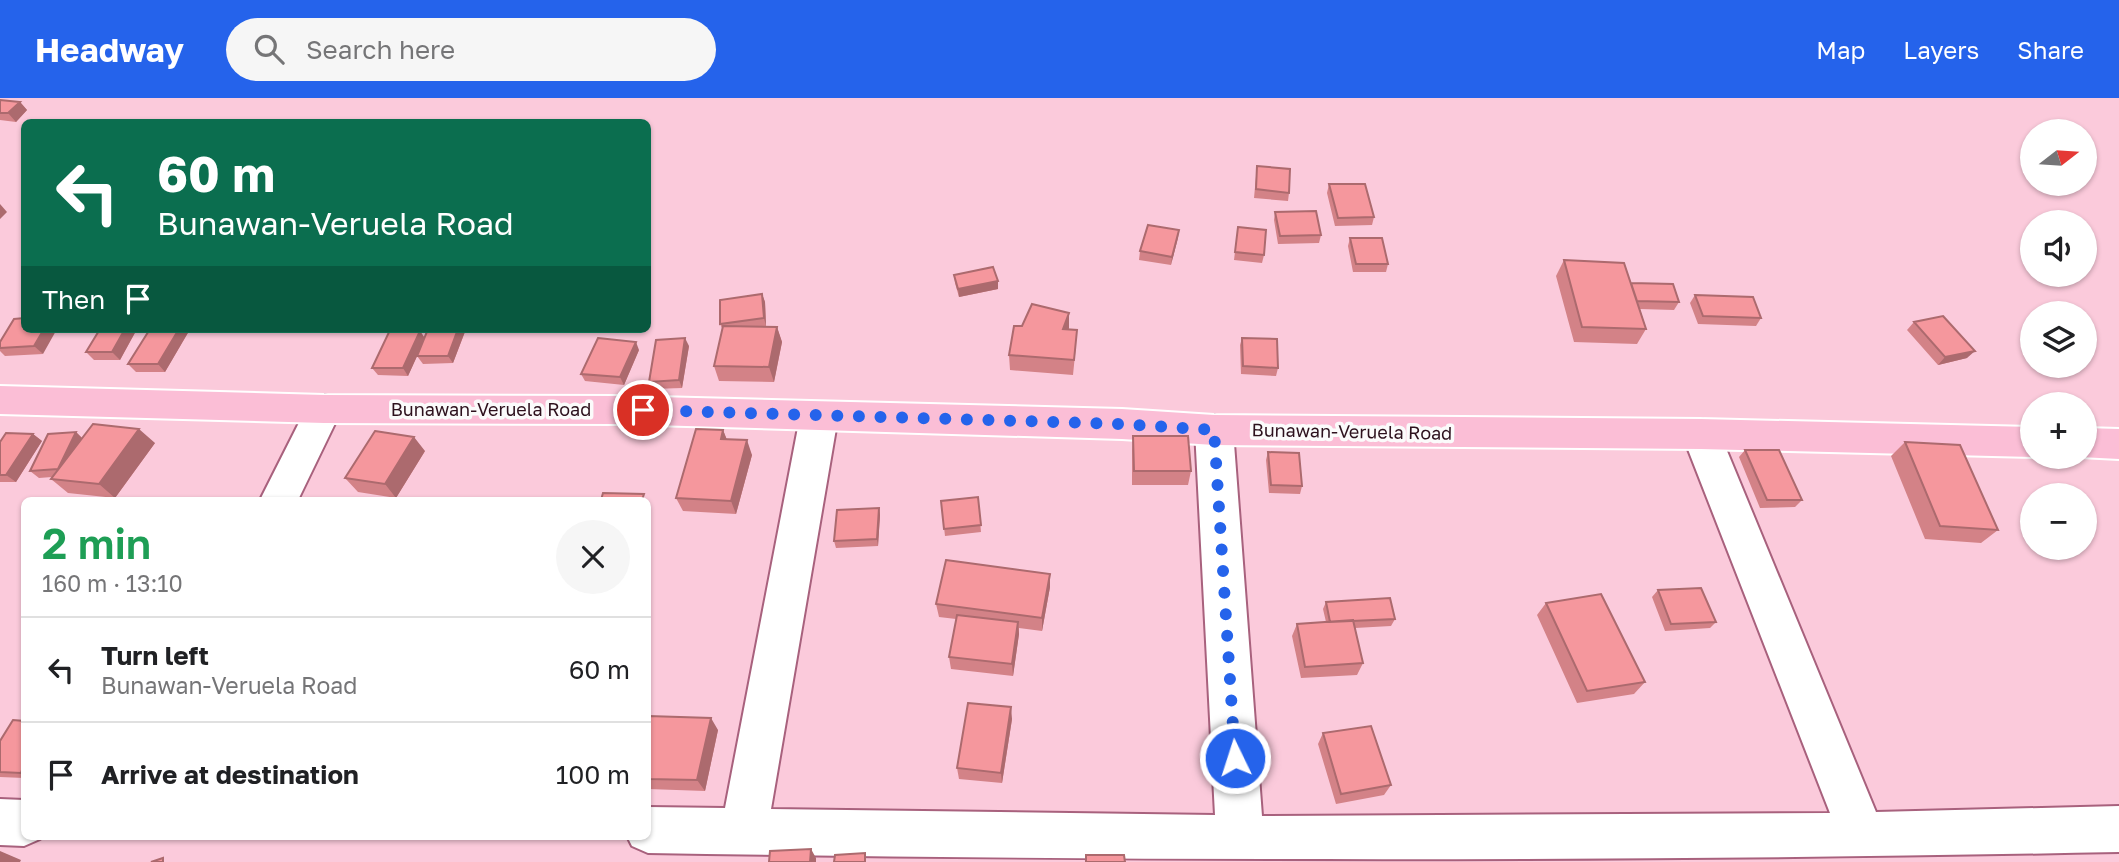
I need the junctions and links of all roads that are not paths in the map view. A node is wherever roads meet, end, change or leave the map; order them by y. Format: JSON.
{"nodes":[{"id":1,"x":0,"y":400,"type":"edge"},
{"id":2,"x":324,"y":409,"type":"junction"},
{"id":3,"x":819,"y":417,"type":"junction"},
{"id":4,"x":1214,"y":430,"type":"junction"},
{"id":5,"x":1701,"y":434,"type":"junction"},
{"id":6,"x":2020,"y":442,"type":"edge"},
{"id":7,"x":2097,"y":443,"type":"edge"},
{"id":8,"x":2119,"y":444,"type":"edge"},
{"id":9,"x":280,"y":497,"type":"edge"},
{"id":10,"x":0,"y":822,"type":"edge"},
{"id":11,"x":21,"y":823,"type":"edge"},
{"id":12,"x":2119,"y":829,"type":"edge"},
{"id":13,"x":651,"y":830,"type":"edge"},
{"id":14,"x":744,"y":830,"type":"junction"},
{"id":15,"x":1862,"y":836,"type":"junction"},
{"id":16,"x":1240,"y":839,"type":"junction"}],
"edges":[{"from":1,"to":2,"type":"main road","name":"Bunawan-Veruela Road"},
{"from":2,"to":3,"type":"main road","name":"Bunawan-Veruela Road"},
{"from":2,"to":9,"type":"street"},
{"from":3,"to":4,"type":"main road","name":"Bunawan-Veruela Road"},
{"from":3,"to":14,"type":"street"},
{"from":4,"to":5,"type":"main road","name":"Bunawan-Veruela Road"},
{"from":4,"to":16,"type":"street"},
{"from":5,"to":6,"type":"main road","name":"Bunawan-Veruela Road"},
{"from":5,"to":15,"type":"street"},
{"from":7,"to":8,"type":"main road"},
{"from":10,"to":11,"type":"street"},
{"from":12,"to":15,"type":"street"},
{"from":13,"to":14,"type":"street"},
{"from":14,"to":16,"type":"street"},
{"from":15,"to":16,"type":"street"}]}
